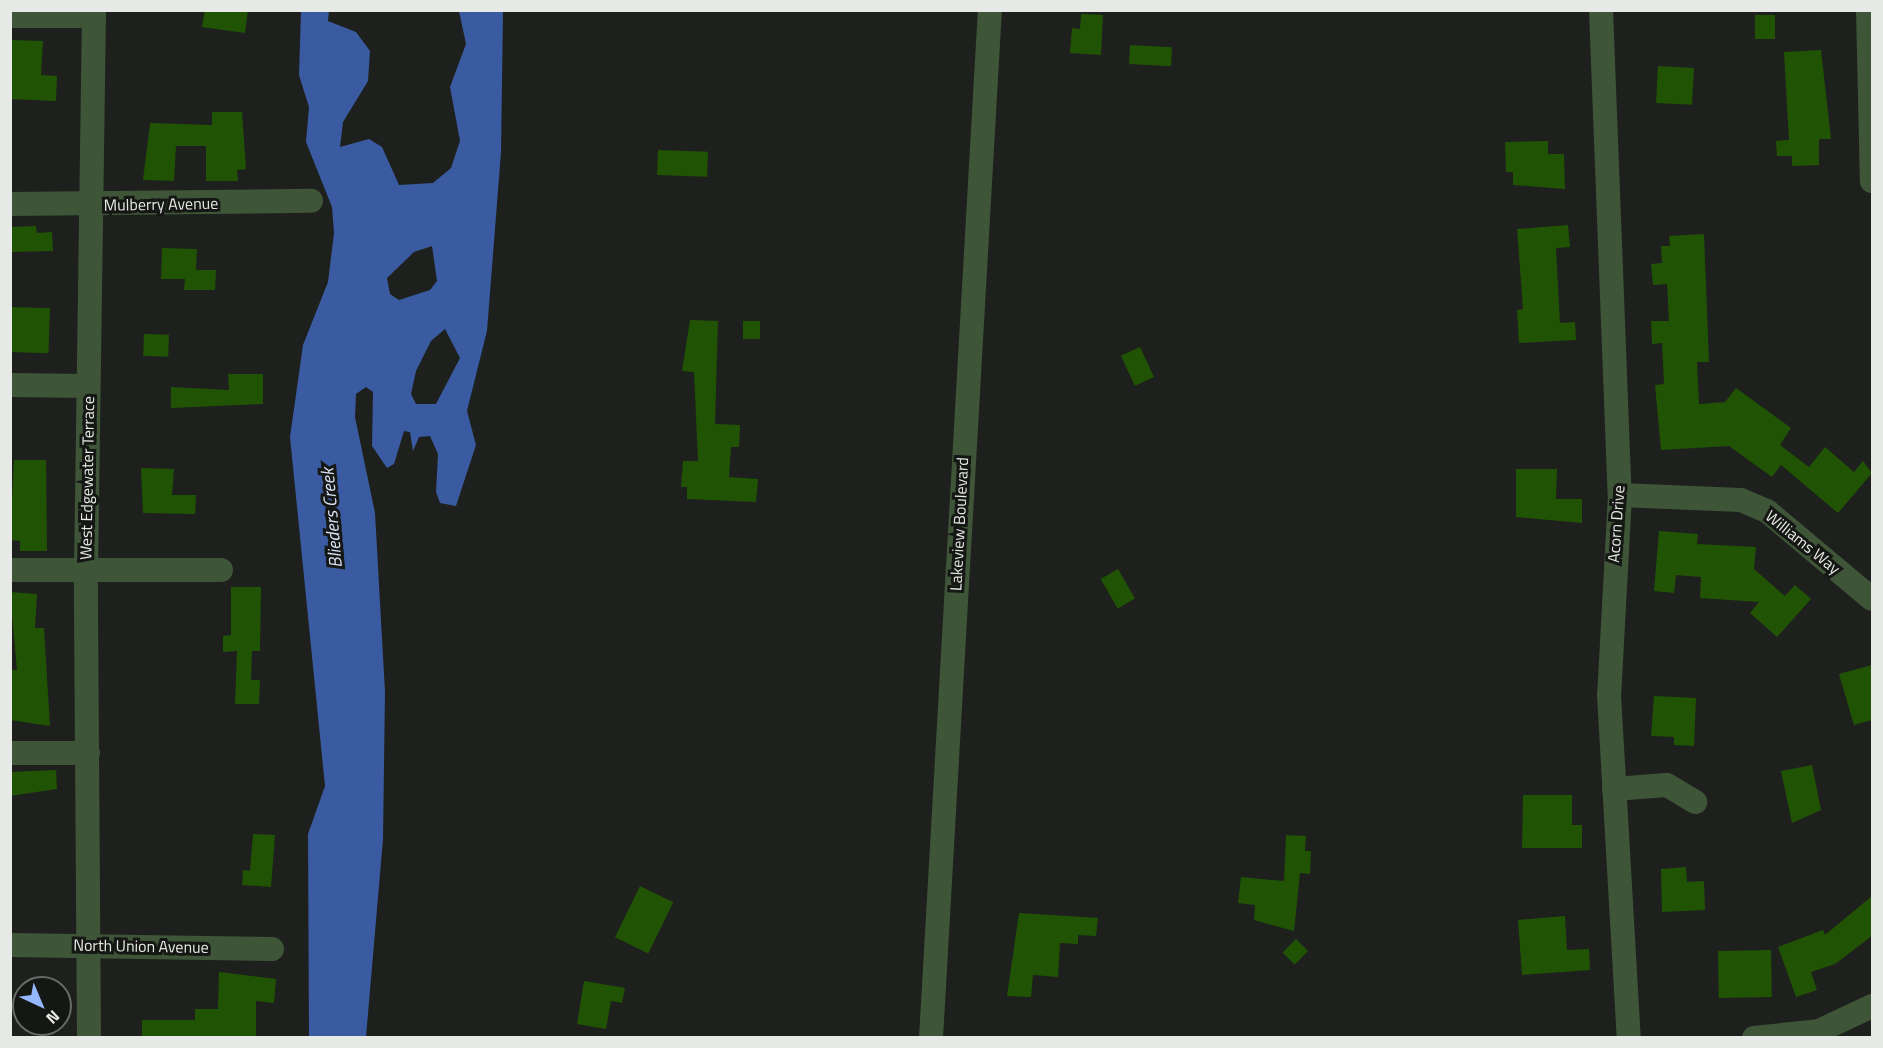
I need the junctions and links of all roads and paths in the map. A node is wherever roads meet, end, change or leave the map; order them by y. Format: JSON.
{"nodes":[{"id":1,"x":990,"y":10,"type":"edge"},
{"id":2,"x":1601,"y":10,"type":"edge"},
{"id":3,"x":1868,"y":10,"type":"edge"},
{"id":4,"x":94,"y":13,"type":"edge"},
{"id":5,"x":10,"y":16,"type":"edge"},
{"id":6,"x":1872,"y":181,"type":"edge"},
{"id":7,"x":311,"y":201,"type":"dead end"},
{"id":8,"x":10,"y":204,"type":"edge"},
{"id":9,"x":92,"y":205,"type":"junction"},
{"id":10,"x":10,"y":385,"type":"edge"},
{"id":11,"x":88,"y":386,"type":"junction"},
{"id":12,"x":1620,"y":495,"type":"junction"},
{"id":13,"x":10,"y":570,"type":"edge"},
{"id":14,"x":86,"y":570,"type":"junction"},
{"id":15,"x":221,"y":570,"type":"dead end"},
{"id":16,"x":1872,"y":598,"type":"edge"},
{"id":17,"x":10,"y":753,"type":"edge"},
{"id":18,"x":88,"y":753,"type":"junction"},
{"id":19,"x":1614,"y":789,"type":"junction"},
{"id":20,"x":1695,"y":802,"type":"dead end"},
{"id":21,"x":10,"y":945,"type":"edge"},
{"id":22,"x":87,"y":945,"type":"junction"},
{"id":23,"x":272,"y":949,"type":"dead end"},
{"id":24,"x":1872,"y":1006,"type":"edge"},
{"id":25,"x":1848,"y":1031,"type":"edge"},
{"id":26,"x":89,"y":1038,"type":"edge"},
{"id":27,"x":931,"y":1038,"type":"edge"},
{"id":28,"x":1629,"y":1038,"type":"edge"},
{"id":29,"x":1755,"y":1038,"type":"edge"}],
"edges":[{"from":1,"to":27,"type":"street","name":"Lakeview Boulevard"},
{"from":2,"to":12,"type":"street","name":"Acorn Drive"},
{"from":3,"to":6,"type":"street"},
{"from":4,"to":5,"type":"street"},
{"from":4,"to":9,"type":"street","name":"West Edgewater Terrace"},
{"from":7,"to":9,"type":"street","name":"Mulberry Avenue"},
{"from":8,"to":9,"type":"street","name":"Mulberry Avenue"},
{"from":9,"to":11,"type":"street","name":"West Edgewater Terrace"},
{"from":10,"to":11,"type":"street"},
{"from":11,"to":14,"type":"street","name":"West Edgewater Terrace"},
{"from":12,"to":16,"type":"street","name":"Williams Way"},
{"from":12,"to":19,"type":"street","name":"Acorn Drive"},
{"from":13,"to":14,"type":"street"},
{"from":14,"to":15,"type":"street"},
{"from":14,"to":18,"type":"street","name":"West Edgewater Terrace"},
{"from":17,"to":18,"type":"street"},
{"from":18,"to":22,"type":"street","name":"West Edgewater Terrace"},
{"from":19,"to":20,"type":"street"},
{"from":19,"to":28,"type":"street","name":"Acorn Drive"},
{"from":21,"to":22,"type":"street","name":"North Union Avenue"},
{"from":22,"to":23,"type":"street","name":"North Union Avenue"},
{"from":22,"to":26,"type":"street","name":"West Edgewater Terrace"},
{"from":24,"to":25,"type":"street"},
{"from":25,"to":29,"type":"street"}]}
